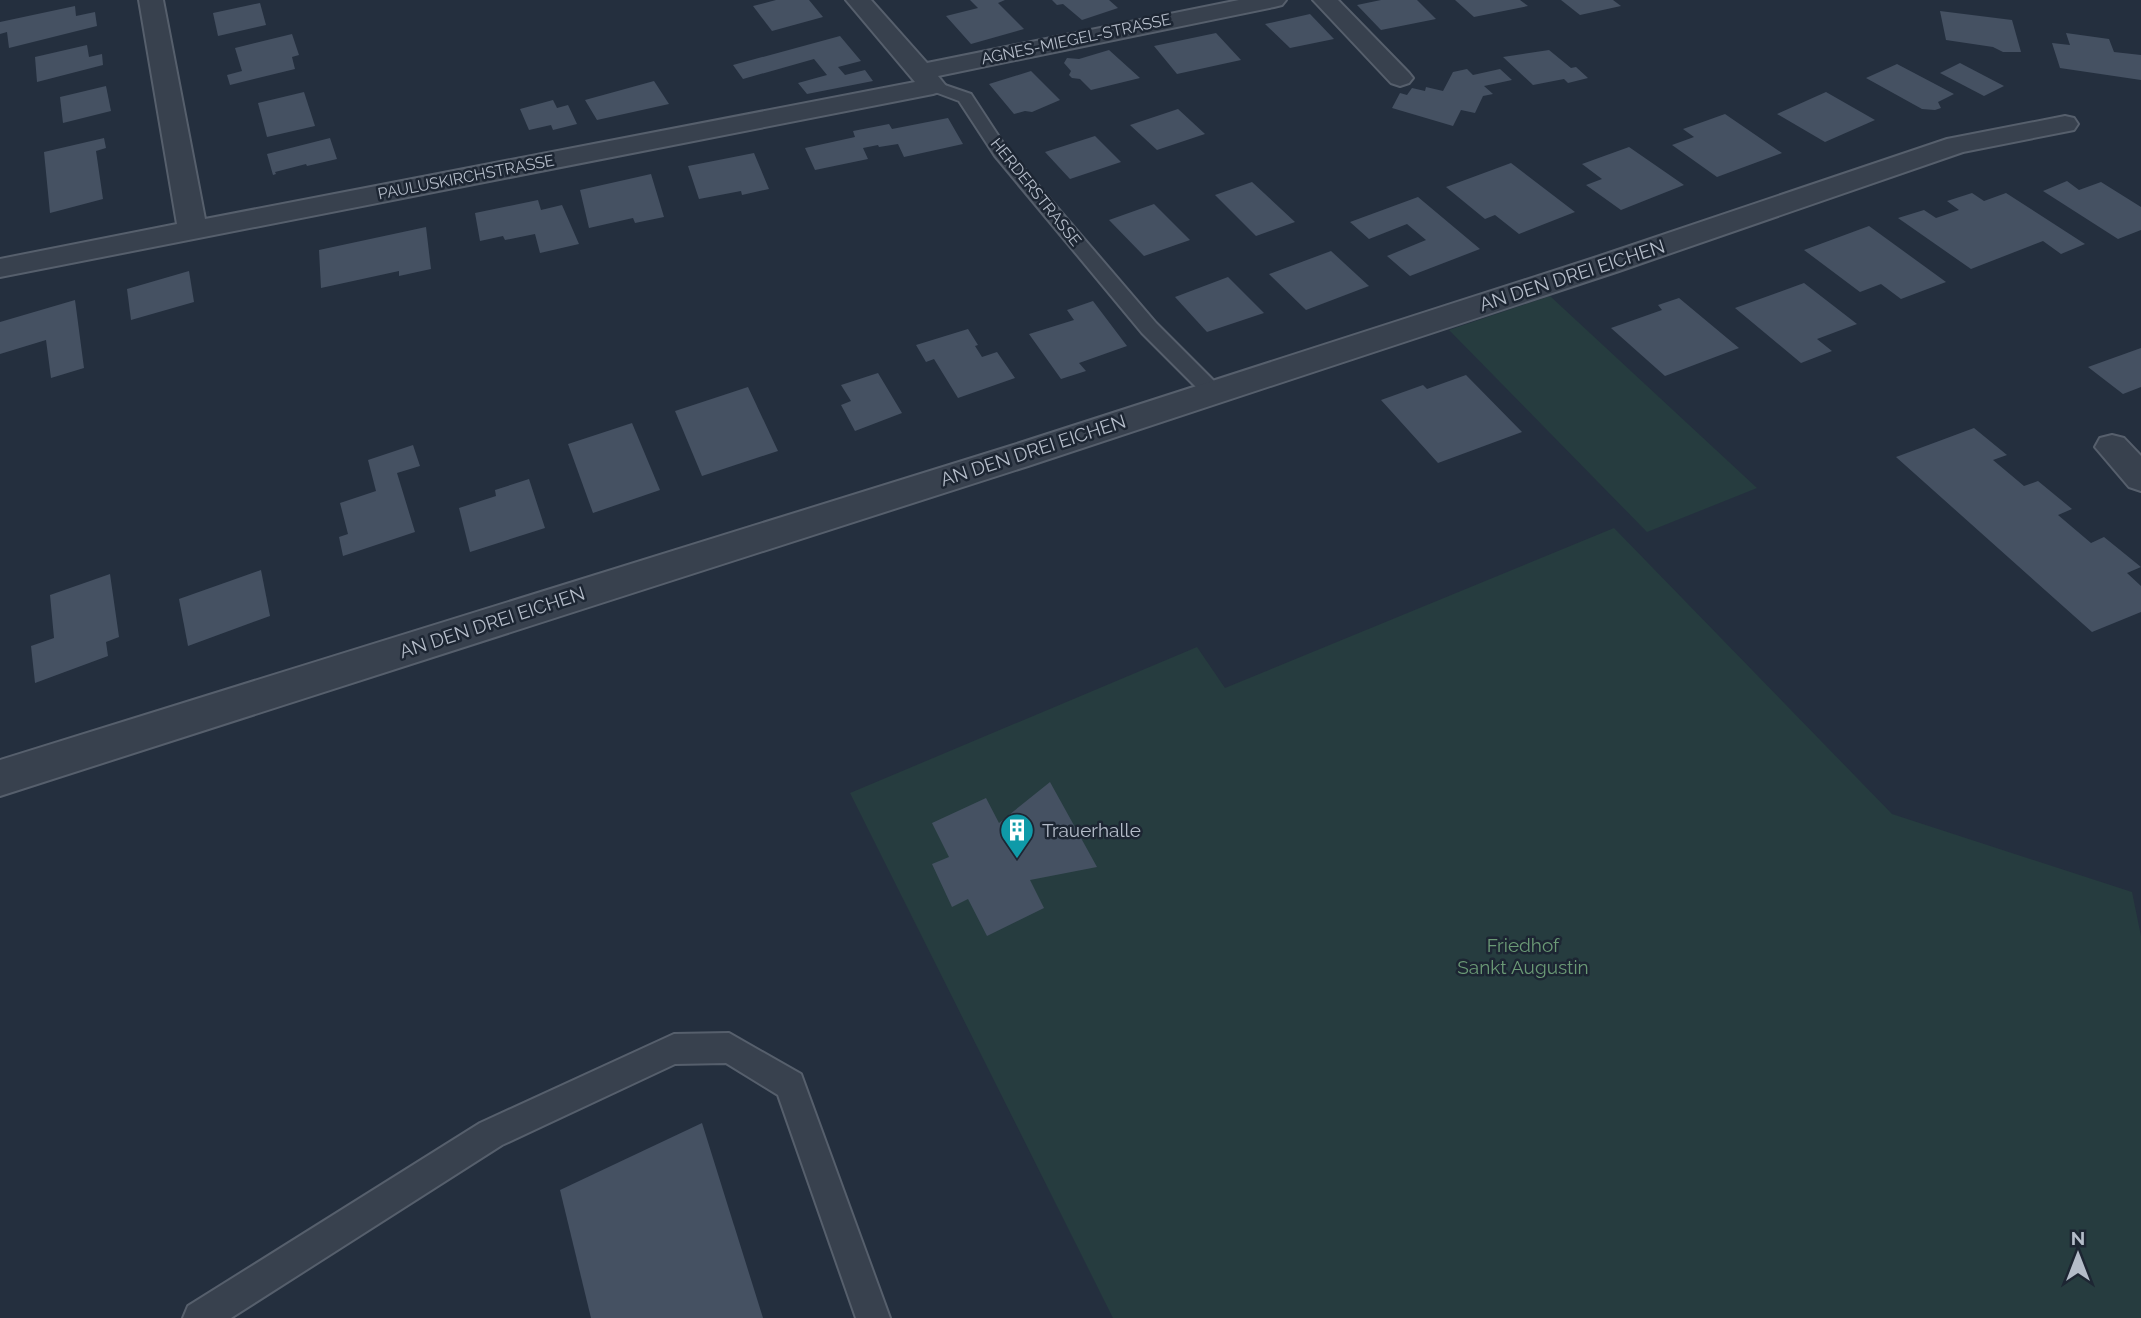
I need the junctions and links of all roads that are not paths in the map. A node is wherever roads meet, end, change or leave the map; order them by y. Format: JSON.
{"nodes":[{"id":1,"x":151,"y":0,"type":"edge"},
{"id":2,"x":858,"y":0,"type":"edge"},
{"id":3,"x":1274,"y":0,"type":"edge"},
{"id":4,"x":1325,"y":0,"type":"edge"},
{"id":5,"x":1400,"y":78,"type":"dead end"},
{"id":6,"x":926,"y":79,"type":"junction"},
{"id":7,"x":2065,"y":124,"type":"dead end"},
{"id":8,"x":192,"y":229,"type":"junction"},
{"id":9,"x":0,"y":268,"type":"edge"},
{"id":10,"x":1212,"y":391,"type":"junction"},
{"id":11,"x":2112,"y":447,"type":"dead end"},
{"id":12,"x":2141,"y":478,"type":"edge"},
{"id":13,"x":0,"y":778,"type":"edge"},
{"id":14,"x":200,"y":1318,"type":"edge"},
{"id":15,"x":873,"y":1318,"type":"edge"}],
"edges":[{"from":1,"to":8,"type":"street"},
{"from":2,"to":6,"type":"street","name":"HERDERSTRASSE"},
{"from":3,"to":6,"type":"street","name":"AGNES-MIEGEL-STRASSE"},
{"from":4,"to":5,"type":"street"},
{"from":6,"to":8,"type":"street","name":"PAULUSKIRCHSTRASSE"},
{"from":6,"to":10,"type":"lane","name":"HERDERSTRASSE"},
{"from":7,"to":10,"type":"street","name":"AN DEN DREI EICHEN"},
{"from":8,"to":9,"type":"street","name":"PAULUSKIRCHSTRASSE"},
{"from":10,"to":13,"type":"street","name":"AN DEN DREI EICHEN"},
{"from":11,"to":12,"type":"street"},
{"from":14,"to":15,"type":"lane"}]}
